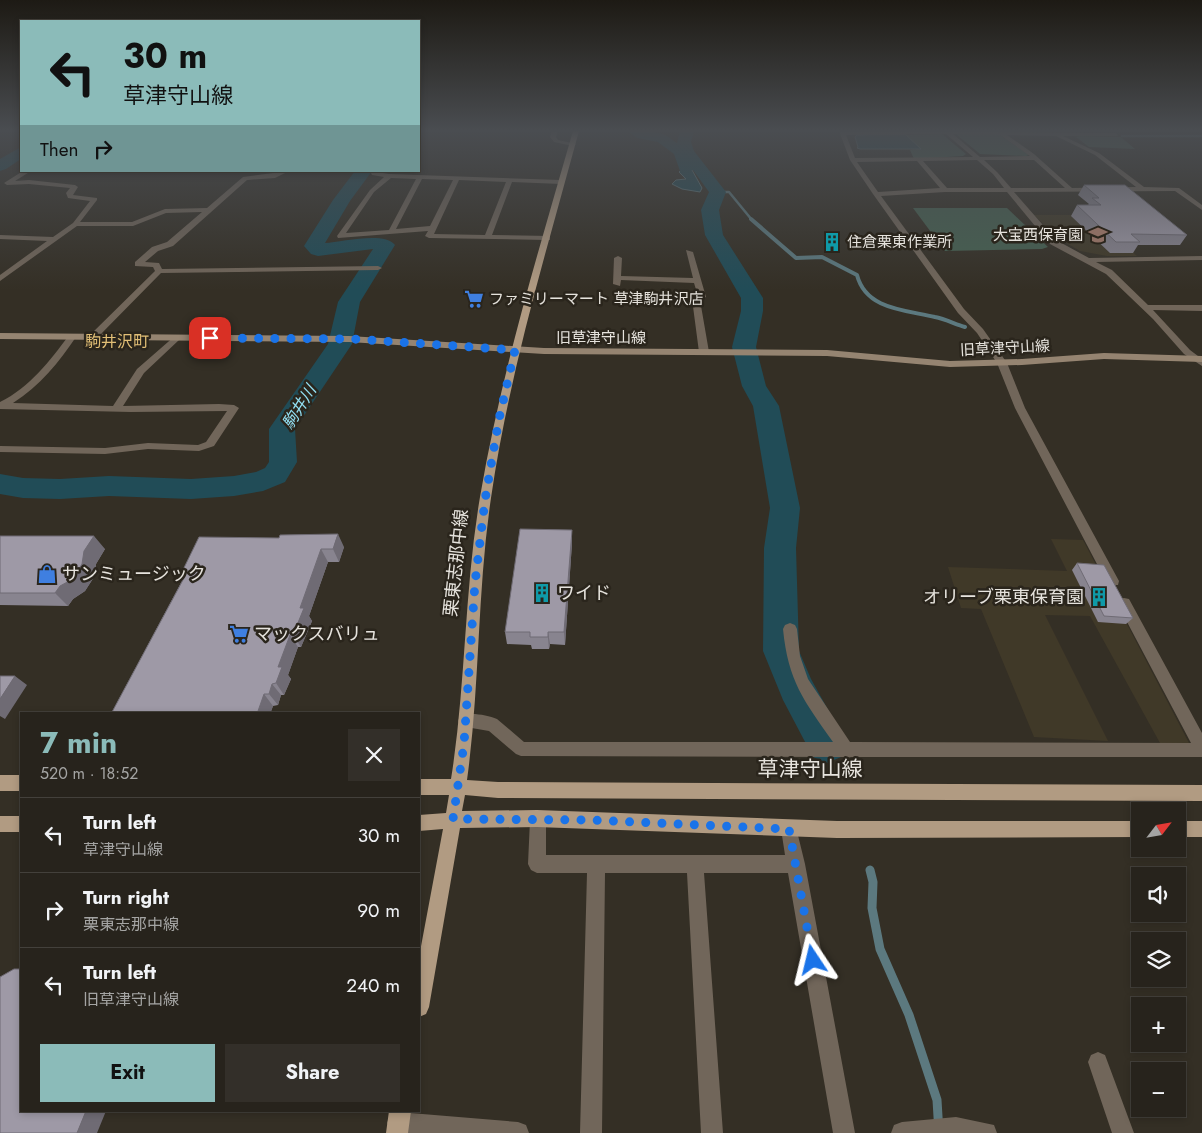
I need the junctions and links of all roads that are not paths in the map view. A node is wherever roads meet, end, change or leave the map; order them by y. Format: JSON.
{"nodes":[{"id":1,"x":46,"y":184,"type":"edge"},
{"id":2,"x":238,"y":184,"type":"edge"},
{"id":3,"x":380,"y":184,"type":"edge"},
{"id":4,"x":416,"y":184,"type":"edge"},
{"id":5,"x":454,"y":184,"type":"edge"},
{"id":6,"x":509,"y":184,"type":"edge"},
{"id":7,"x":561,"y":184,"type":"edge"},
{"id":8,"x":869,"y":184,"type":"edge"},
{"id":9,"x":940,"y":184,"type":"edge"},
{"id":10,"x":1003,"y":184,"type":"edge"},
{"id":11,"x":1063,"y":184,"type":"edge"},
{"id":12,"x":1135,"y":184,"type":"edge"},
{"id":13,"x":1142,"y":189,"type":"junction"},
{"id":14,"x":946,"y":190,"type":"junction"},
{"id":15,"x":1008,"y":190,"type":"junction"},
{"id":16,"x":1070,"y":190,"type":"junction"},
{"id":17,"x":876,"y":194,"type":"junction"},
{"id":18,"x":1202,"y":208,"type":"edge"},
{"id":19,"x":206,"y":210,"type":"junction"},
{"id":20,"x":75,"y":224,"type":"junction"},
{"id":21,"x":433,"y":228,"type":"junction"},
{"id":22,"x":390,"y":232,"type":"junction"},
{"id":23,"x":0,"y":237,"type":"edge"},
{"id":24,"x":488,"y":237,"type":"junction"},
{"id":25,"x":547,"y":238,"type":"junction"},
{"id":26,"x":55,"y":239,"type":"junction"},
{"id":27,"x":689,"y":252,"type":"dead end"},
{"id":28,"x":618,"y":258,"type":"dead end"},
{"id":29,"x":1202,"y":258,"type":"edge"},
{"id":30,"x":1091,"y":260,"type":"junction"},
{"id":31,"x":378,"y":268,"type":"dead end"},
{"id":32,"x":159,"y":271,"type":"junction"},
{"id":33,"x":0,"y":279,"type":"edge"},
{"id":34,"x":698,"y":281,"type":"junction"},
{"id":35,"x":1146,"y":308,"type":"junction"},
{"id":36,"x":1202,"y":308,"type":"edge"},
{"id":37,"x":0,"y":336,"type":"edge"},
{"id":38,"x":94,"y":336,"type":"junction"},
{"id":39,"x":72,"y":337,"type":"junction"},
{"id":40,"x":176,"y":338,"type":"junction"},
{"id":41,"x":515,"y":350,"type":"junction"},
{"id":42,"x":704,"y":352,"type":"junction"},
{"id":43,"x":1200,"y":361,"type":"edge"},
{"id":44,"x":1002,"y":363,"type":"junction"},
{"id":45,"x":1,"y":406,"type":"edge"},
{"id":46,"x":116,"y":409,"type":"junction"},
{"id":47,"x":0,"y":449,"type":"edge"},
{"id":48,"x":790,"y":629,"type":"dead end"},
{"id":49,"x":465,"y":721,"type":"junction"},
{"id":50,"x":1202,"y":749,"type":"edge"},
{"id":51,"x":847,"y":751,"type":"junction"},
{"id":52,"x":0,"y":783,"type":"edge"},
{"id":53,"x":20,"y":783,"type":"edge"},
{"id":54,"x":420,"y":787,"type":"edge"},
{"id":55,"x":456,"y":787,"type":"junction"},
{"id":56,"x":1202,"y":793,"type":"edge"},
{"id":57,"x":453,"y":819,"type":"junction"},
{"id":58,"x":538,"y":820,"type":"junction"},
{"id":59,"x":420,"y":823,"type":"edge"},
{"id":60,"x":0,"y":824,"type":"edge"},
{"id":61,"x":20,"y":824,"type":"edge"},
{"id":62,"x":789,"y":829,"type":"junction"},
{"id":63,"x":1131,"y":829,"type":"edge"},
{"id":64,"x":1186,"y":829,"type":"edge"},
{"id":65,"x":1202,"y":830,"type":"edge"},
{"id":66,"x":796,"y":864,"type":"junction"},
{"id":67,"x":695,"y":865,"type":"junction"},
{"id":68,"x":596,"y":866,"type":"junction"},
{"id":69,"x":420,"y":1001,"type":"edge"},
{"id":70,"x":1098,"y":1062,"type":"dead end"},
{"id":71,"x":398,"y":1122,"type":"edge"},
{"id":72,"x":912,"y":1132,"type":"edge"},
{"id":73,"x":518,"y":1133,"type":"edge"},
{"id":74,"x":591,"y":1133,"type":"edge"},
{"id":75,"x":712,"y":1133,"type":"edge"},
{"id":76,"x":844,"y":1133,"type":"edge"},
{"id":77,"x":986,"y":1133,"type":"edge"},
{"id":78,"x":1123,"y":1133,"type":"edge"}],
"edges":[{"from":1,"to":20,"type":"street"},
{"from":2,"to":19,"type":"street"},
{"from":3,"to":22,"type":"street"},
{"from":4,"to":22,"type":"street"},
{"from":5,"to":21,"type":"street"},
{"from":6,"to":24,"type":"street"},
{"from":7,"to":25,"type":"main road","name":"栗東志那中線"},
{"from":8,"to":17,"type":"street"},
{"from":9,"to":14,"type":"street"},
{"from":10,"to":15,"type":"street"},
{"from":11,"to":16,"type":"street"},
{"from":12,"to":13,"type":"street"},
{"from":13,"to":16,"type":"street"},
{"from":13,"to":18,"type":"street"},
{"from":14,"to":15,"type":"street"},
{"from":14,"to":17,"type":"street"},
{"from":15,"to":16,"type":"street"},
{"from":15,"to":30,"type":"street"},
{"from":17,"to":44,"type":"street"},
{"from":19,"to":20,"type":"street"},
{"from":19,"to":32,"type":"street"},
{"from":20,"to":26,"type":"street"},
{"from":21,"to":22,"type":"street"},
{"from":21,"to":24,"type":"street"},
{"from":23,"to":26,"type":"street"},
{"from":24,"to":25,"type":"street"},
{"from":25,"to":41,"type":"main road","name":"栗東志那中線"},
{"from":26,"to":33,"type":"street"},
{"from":27,"to":34,"type":"street"},
{"from":28,"to":34,"type":"street"},
{"from":29,"to":30,"type":"street"},
{"from":30,"to":35,"type":"street"},
{"from":31,"to":32,"type":"street"},
{"from":32,"to":38,"type":"street"},
{"from":34,"to":42,"type":"street"},
{"from":35,"to":36,"type":"street"},
{"from":35,"to":43,"type":"street"},
{"from":37,"to":39,"type":"street","name":"旧草津守山線"},
{"from":38,"to":39,"type":"street","name":"旧草津守山線"},
{"from":38,"to":40,"type":"street","name":"旧草津守山線"},
{"from":39,"to":45,"type":"street"},
{"from":40,"to":41,"type":"street","name":"旧草津守山線"},
{"from":40,"to":46,"type":"street"},
{"from":41,"to":42,"type":"street","name":"旧草津守山線"},
{"from":41,"to":49,"type":"main road","name":"栗東志那中線"},
{"from":42,"to":44,"type":"street","name":"旧草津守山線"},
{"from":43,"to":44,"type":"street","name":"旧草津守山線"},
{"from":44,"to":50,"type":"street"},
{"from":45,"to":46,"type":"street"},
{"from":46,"to":47,"type":"street"},
{"from":48,"to":51,"type":"street"},
{"from":49,"to":51,"type":"street"},
{"from":49,"to":55,"type":"main road","name":"栗東志那中線"},
{"from":50,"to":51,"type":"street"},
{"from":52,"to":53,"type":"main road"},
{"from":54,"to":55,"type":"main road","name":"草津守山線"},
{"from":55,"to":56,"type":"main road","name":"草津守山線"},
{"from":55,"to":57,"type":"main road","name":"栗東志那中線"},
{"from":57,"to":58,"type":"main road"},
{"from":57,"to":59,"type":"main road"},
{"from":57,"to":69,"type":"main road","name":"栗東志那中線"},
{"from":58,"to":62,"type":"main road"},
{"from":58,"to":68,"type":"street"},
{"from":60,"to":61,"type":"main road"},
{"from":62,"to":63,"type":"main road"},
{"from":62,"to":66,"type":"street"},
{"from":64,"to":65,"type":"main road"},
{"from":66,"to":67,"type":"street"},
{"from":66,"to":76,"type":"street"},
{"from":67,"to":68,"type":"street"},
{"from":67,"to":75,"type":"street"},
{"from":68,"to":74,"type":"street"},
{"from":70,"to":78,"type":"street"},
{"from":71,"to":73,"type":"street"},
{"from":72,"to":77,"type":"street"}]}
